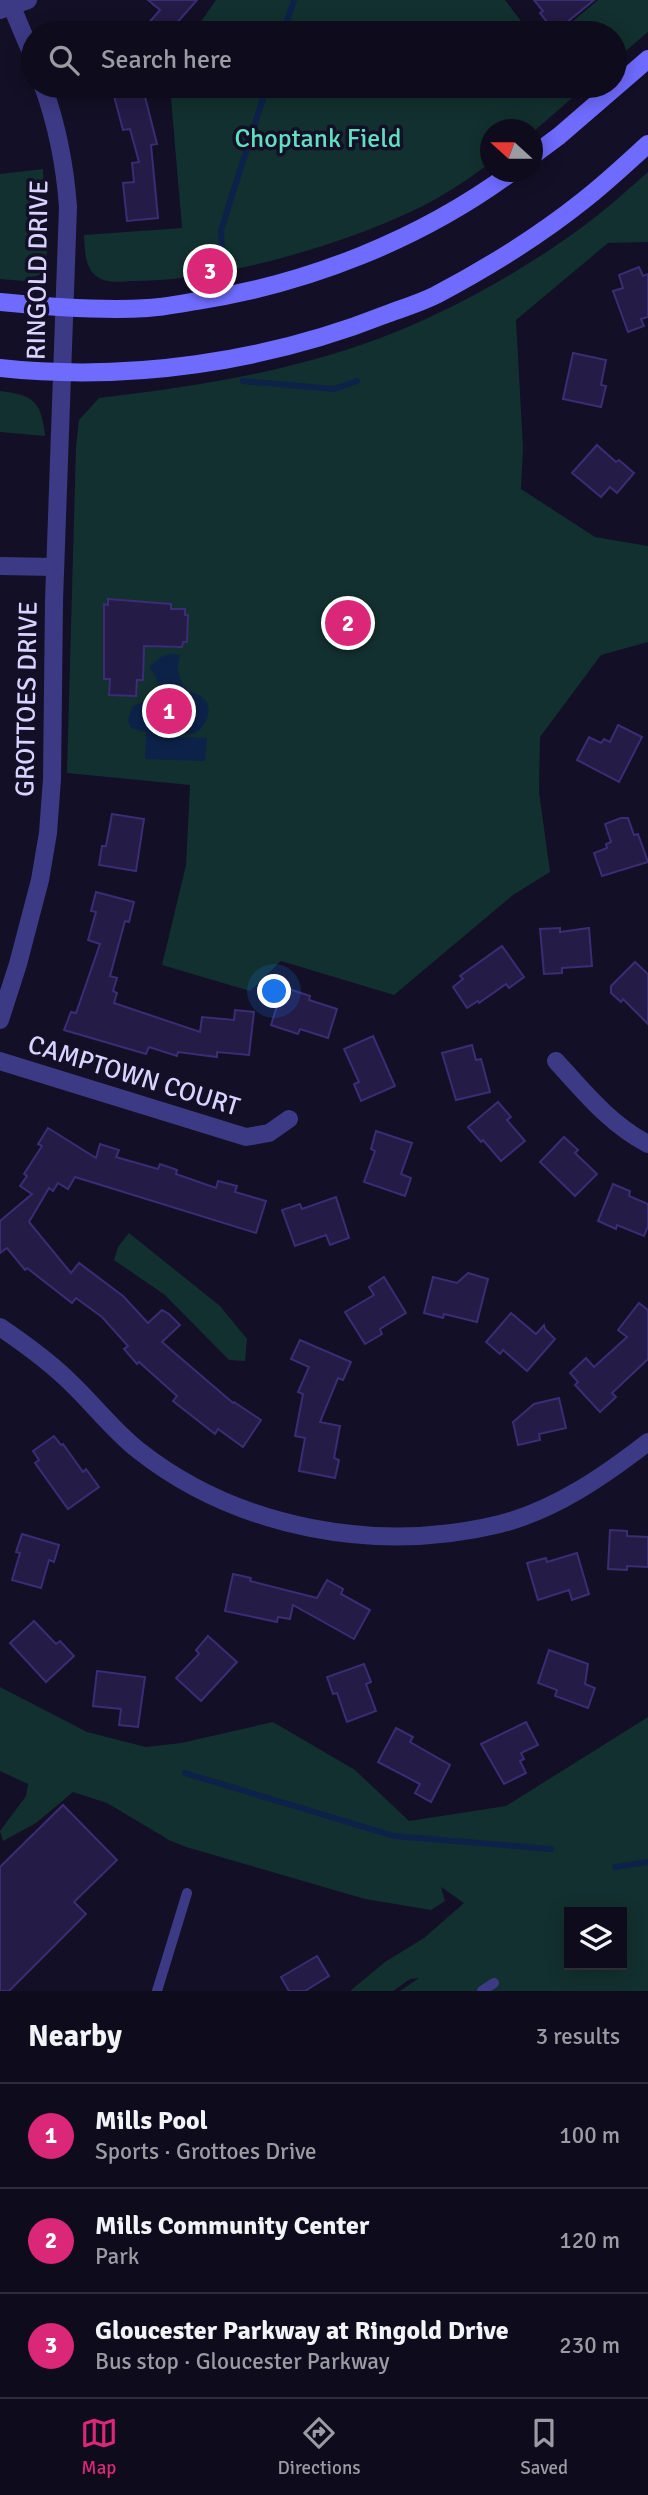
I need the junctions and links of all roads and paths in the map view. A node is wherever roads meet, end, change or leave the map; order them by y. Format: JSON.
{"nodes":[{"id":1,"x":12,"y":4,"type":"edge"},
{"id":2,"x":21,"y":27,"type":"edge"},
{"id":3,"x":648,"y":59,"type":"edge"},
{"id":4,"x":627,"y":77,"type":"edge"},
{"id":5,"x":47,"y":98,"type":"edge"},
{"id":6,"x":603,"y":98,"type":"edge"},
{"id":7,"x":648,"y":144,"type":"edge"},
{"id":8,"x":543,"y":148,"type":"edge"},
{"id":9,"x":498,"y":182,"type":"edge"},
{"id":10,"x":0,"y":302,"type":"edge"},
{"id":11,"x":65,"y":308,"type":"junction"},
{"id":12,"x":0,"y":368,"type":"edge"},
{"id":13,"x":62,"y":374,"type":"junction"},
{"id":14,"x":0,"y":566,"type":"edge"},
{"id":15,"x":55,"y":567,"type":"junction"},
{"id":16,"x":0,"y":1020,"type":"edge"},
{"id":17,"x":0,"y":1061,"type":"edge"},
{"id":18,"x":556,"y":1061,"type":"dead end"},
{"id":19,"x":289,"y":1119,"type":"dead end"},
{"id":20,"x":648,"y":1144,"type":"edge"},
{"id":21,"x":0,"y":1327,"type":"edge"},
{"id":22,"x":648,"y":1442,"type":"edge"},
{"id":23,"x":187,"y":1893,"type":"dead end"},
{"id":24,"x":495,"y":1983,"type":"dead end"},
{"id":25,"x":157,"y":1991,"type":"edge"},
{"id":26,"x":482,"y":1991,"type":"edge"}],
"edges":[{"from":1,"to":2,"type":"street"},
{"from":3,"to":4,"type":"main road"},
{"from":5,"to":11,"type":"street","name":"RINGOLD DRIVE"},
{"from":6,"to":8,"type":"main road"},
{"from":7,"to":13,"type":"main road"},
{"from":9,"to":11,"type":"main road"},
{"from":10,"to":11,"type":"main road"},
{"from":11,"to":13,"type":"street","name":"RINGOLD DRIVE"},
{"from":12,"to":13,"type":"main road"},
{"from":13,"to":15,"type":"street","name":"GROTTOES DRIVE"},
{"from":14,"to":15,"type":"street"},
{"from":15,"to":16,"type":"street","name":"GROTTOES DRIVE"},
{"from":17,"to":19,"type":"street","name":"CAMPTOWN COURT"},
{"from":18,"to":20,"type":"street"},
{"from":21,"to":22,"type":"street"},
{"from":23,"to":25,"type":"lane"},
{"from":24,"to":26,"type":"lane"}]}
